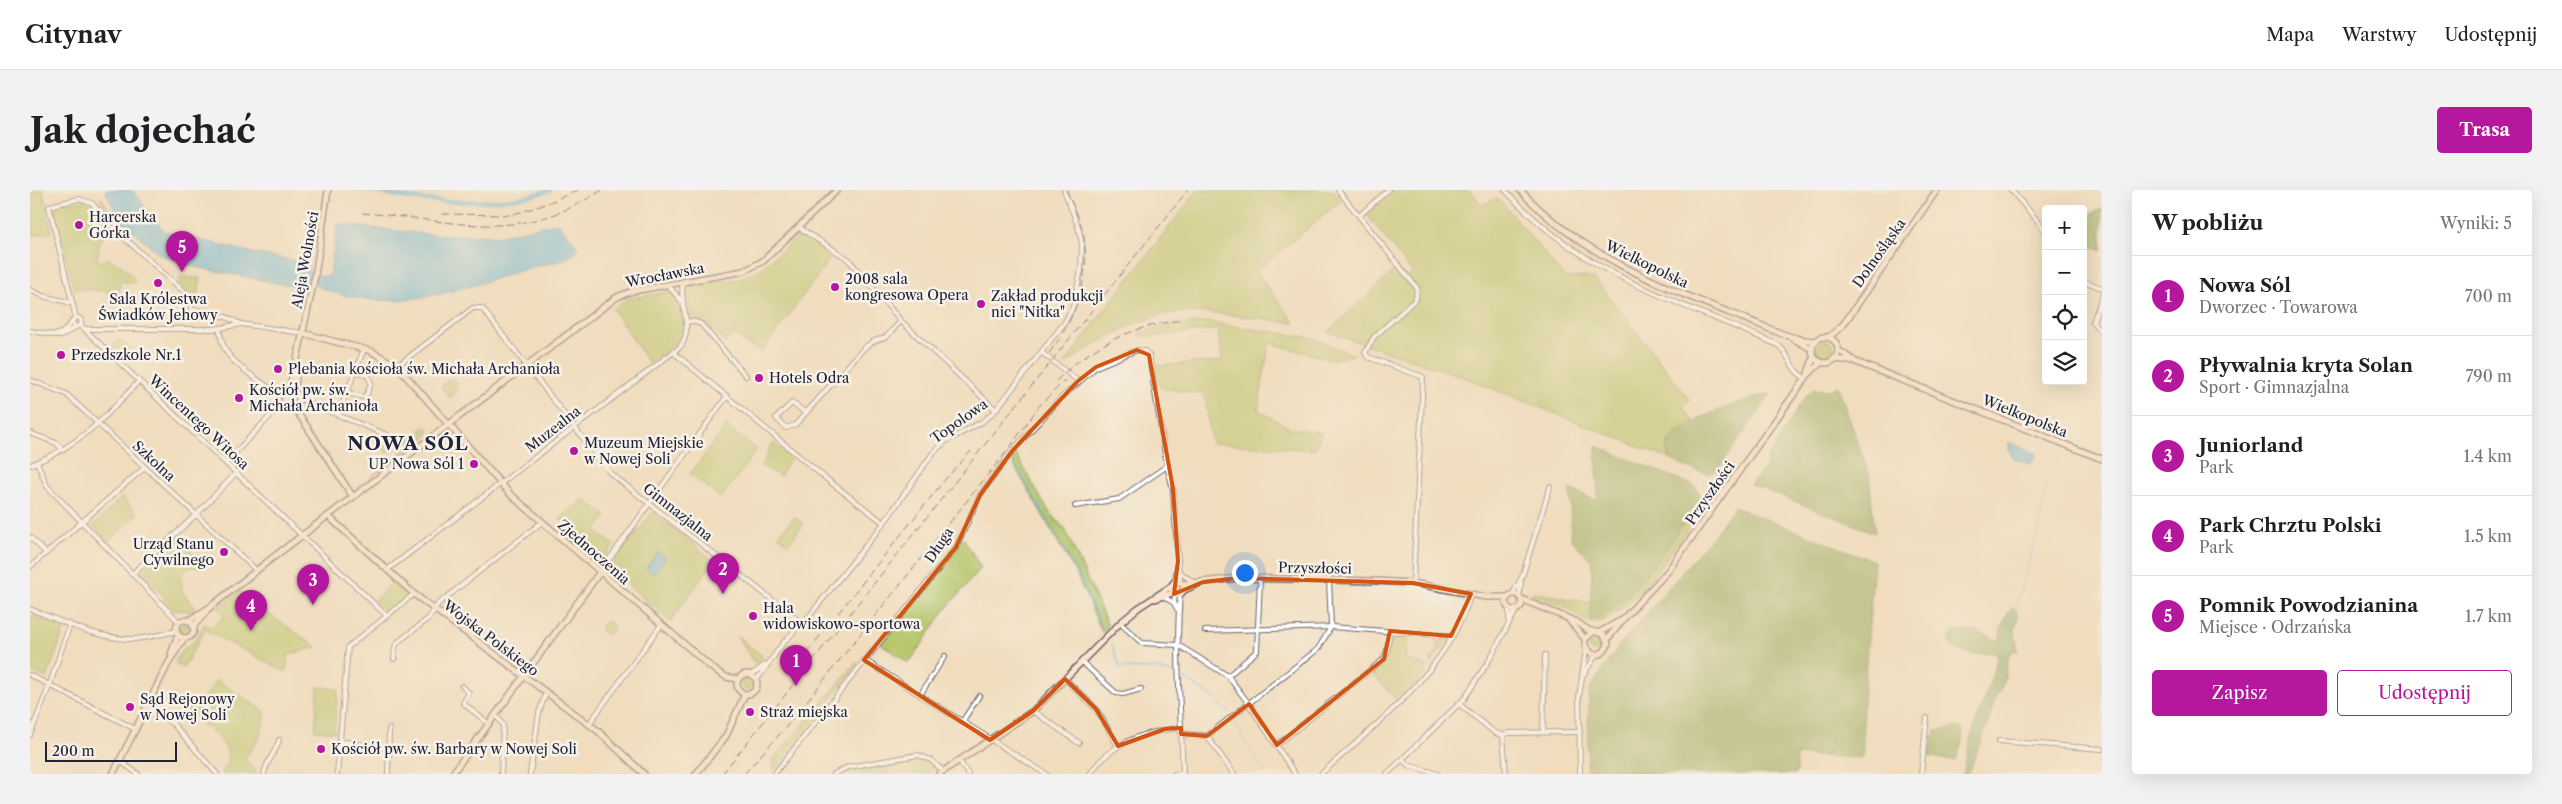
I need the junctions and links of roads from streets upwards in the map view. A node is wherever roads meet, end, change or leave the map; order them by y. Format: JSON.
{"nodes":[{"id":1,"x":328,"y":190,"type":"edge"},
{"id":2,"x":837,"y":190,"type":"edge"},
{"id":3,"x":1064,"y":190,"type":"edge"},
{"id":4,"x":1338,"y":190,"type":"edge"},
{"id":5,"x":1388,"y":190,"type":"edge"},
{"id":6,"x":1505,"y":190,"type":"edge"},
{"id":7,"x":1520,"y":190,"type":"edge"},
{"id":8,"x":2011,"y":190,"type":"edge"},
{"id":9,"x":1936,"y":191,"type":"edge"},
{"id":10,"x":1359,"y":216,"type":"junction"},
{"id":11,"x":798,"y":227,"type":"junction"},
{"id":12,"x":2042,"y":228,"type":"edge"},
{"id":13,"x":2087,"y":282,"type":"edge"},
{"id":14,"x":683,"y":283,"type":"junction"},
{"id":15,"x":668,"y":285,"type":"junction"},
{"id":16,"x":2102,"y":288,"type":"edge"},
{"id":17,"x":30,"y":290,"type":"edge"},
{"id":18,"x":2102,"y":296,"type":"edge"},
{"id":19,"x":682,"y":302,"type":"junction"},
{"id":20,"x":72,"y":303,"type":"junction"},
{"id":21,"x":76,"y":318,"type":"junction"},
{"id":22,"x":901,"y":321,"type":"junction"},
{"id":23,"x":72,"y":322,"type":"junction"},
{"id":24,"x":686,"y":322,"type":"junction"},
{"id":25,"x":241,"y":324,"type":"junction"},
{"id":26,"x":1842,"y":325,"type":"junction"},
{"id":27,"x":78,"y":326,"type":"junction"},
{"id":28,"x":219,"y":328,"type":"junction"},
{"id":29,"x":85,"y":330,"type":"junction"},
{"id":30,"x":30,"y":331,"type":"edge"},
{"id":31,"x":1780,"y":332,"type":"junction"},
{"id":32,"x":302,"y":333,"type":"junction"},
{"id":33,"x":2102,"y":334,"type":"edge"},
{"id":34,"x":55,"y":335,"type":"junction"},
{"id":35,"x":1829,"y":337,"type":"junction"},
{"id":36,"x":1816,"y":341,"type":"junction"},
{"id":37,"x":1835,"y":342,"type":"junction"},
{"id":38,"x":364,"y":349,"type":"junction"},
{"id":39,"x":1812,"y":349,"type":"junction"},
{"id":40,"x":1838,"y":350,"type":"junction"},
{"id":41,"x":673,"y":352,"type":"junction"},
{"id":42,"x":1041,"y":352,"type":"junction"},
{"id":43,"x":1814,"y":356,"type":"junction"},
{"id":44,"x":297,"y":359,"type":"junction"},
{"id":45,"x":1834,"y":359,"type":"junction"},
{"id":46,"x":1821,"y":362,"type":"junction"},
{"id":47,"x":1856,"y":362,"type":"junction"},
{"id":48,"x":527,"y":365,"type":"junction"},
{"id":49,"x":397,"y":366,"type":"junction"},
{"id":50,"x":356,"y":371,"type":"junction"},
{"id":51,"x":746,"y":376,"type":"dead end"},
{"id":52,"x":1806,"y":377,"type":"junction"},
{"id":53,"x":30,"y":380,"type":"edge"},
{"id":54,"x":139,"y":381,"type":"junction"},
{"id":55,"x":1078,"y":381,"type":"junction"},
{"id":56,"x":287,"y":393,"type":"junction"},
{"id":57,"x":296,"y":393,"type":"junction"},
{"id":58,"x":348,"y":393,"type":"junction"},
{"id":59,"x":726,"y":396,"type":"junction"},
{"id":60,"x":306,"y":402,"type":"junction"},
{"id":61,"x":297,"y":404,"type":"junction"},
{"id":62,"x":288,"y":405,"type":"junction"},
{"id":63,"x":996,"y":410,"type":"junction"},
{"id":64,"x":806,"y":413,"type":"junction"},
{"id":65,"x":338,"y":415,"type":"junction"},
{"id":66,"x":98,"y":425,"type":"junction"},
{"id":67,"x":449,"y":425,"type":"junction"},
{"id":68,"x":576,"y":426,"type":"junction"},
{"id":69,"x":30,"y":433,"type":"edge"},
{"id":70,"x":387,"y":435,"type":"dead end"},
{"id":71,"x":63,"y":450,"type":"junction"},
{"id":72,"x":2102,"y":459,"type":"edge"},
{"id":73,"x":37,"y":462,"type":"junction"},
{"id":74,"x":226,"y":462,"type":"junction"},
{"id":75,"x":30,"y":465,"type":"edge"},
{"id":76,"x":1167,"y":466,"type":"junction"},
{"id":77,"x":144,"y":468,"type":"junction"},
{"id":78,"x":237,"y":472,"type":"junction"},
{"id":79,"x":501,"y":484,"type":"junction"},
{"id":80,"x":1550,"y":487,"type":"dead end"},
{"id":81,"x":353,"y":497,"type":"junction"},
{"id":82,"x":649,"y":504,"type":"junction"},
{"id":83,"x":1076,"y":506,"type":"dead end"},
{"id":84,"x":196,"y":515,"type":"junction"},
{"id":85,"x":328,"y":516,"type":"junction"},
{"id":86,"x":82,"y":522,"type":"junction"},
{"id":87,"x":542,"y":522,"type":"junction"},
{"id":88,"x":884,"y":524,"type":"junction"},
{"id":89,"x":303,"y":534,"type":"junction"},
{"id":90,"x":30,"y":537,"type":"edge"},
{"id":91,"x":46,"y":552,"type":"junction"},
{"id":92,"x":1178,"y":561,"type":"junction"},
{"id":93,"x":30,"y":567,"type":"edge"},
{"id":94,"x":256,"y":570,"type":"junction"},
{"id":95,"x":387,"y":570,"type":"junction"},
{"id":96,"x":600,"y":572,"type":"junction"},
{"id":97,"x":1181,"y":573,"type":"junction"},
{"id":98,"x":132,"y":574,"type":"junction"},
{"id":99,"x":1522,"y":577,"type":"junction"},
{"id":100,"x":1260,"y":578,"type":"junction"},
{"id":101,"x":1329,"y":579,"type":"junction"},
{"id":102,"x":1192,"y":581,"type":"junction"},
{"id":103,"x":1179,"y":582,"type":"junction"},
{"id":104,"x":1203,"y":582,"type":"junction"},
{"id":105,"x":1413,"y":583,"type":"junction"},
{"id":106,"x":1176,"y":592,"type":"junction"},
{"id":107,"x":414,"y":594,"type":"junction"},
{"id":108,"x":1471,"y":594,"type":"junction"},
{"id":109,"x":1510,"y":596,"type":"junction"},
{"id":110,"x":1164,"y":597,"type":"junction"},
{"id":111,"x":1486,"y":597,"type":"junction"},
{"id":112,"x":1520,"y":598,"type":"junction"},
{"id":113,"x":1152,"y":599,"type":"junction"},
{"id":114,"x":1174,"y":603,"type":"junction"},
{"id":115,"x":1508,"y":607,"type":"junction"},
{"id":116,"x":1539,"y":607,"type":"junction"},
{"id":117,"x":209,"y":608,"type":"junction"},
{"id":118,"x":30,"y":609,"type":"edge"},
{"id":119,"x":1517,"y":609,"type":"junction"},
{"id":120,"x":434,"y":610,"type":"junction"},
{"id":121,"x":1177,"y":610,"type":"junction"},
{"id":122,"x":387,"y":616,"type":"junction"},
{"id":123,"x":1567,"y":618,"type":"junction"},
{"id":124,"x":1624,"y":618,"type":"junction"},
{"id":125,"x":188,"y":621,"type":"junction"},
{"id":126,"x":178,"y":622,"type":"junction"},
{"id":127,"x":802,"y":623,"type":"junction"},
{"id":128,"x":1120,"y":623,"type":"junction"},
{"id":129,"x":70,"y":624,"type":"junction"},
{"id":130,"x":661,"y":625,"type":"junction"},
{"id":131,"x":1509,"y":625,"type":"junction"},
{"id":132,"x":193,"y":627,"type":"junction"},
{"id":133,"x":1331,"y":628,"type":"junction"},
{"id":134,"x":1259,"y":630,"type":"junction"},
{"id":135,"x":1205,"y":631,"type":"dead end"},
{"id":136,"x":1390,"y":631,"type":"junction"},
{"id":137,"x":1592,"y":632,"type":"junction"},
{"id":138,"x":1600,"y":632,"type":"junction"},
{"id":139,"x":177,"y":633,"type":"junction"},
{"id":140,"x":1451,"y":636,"type":"junction"},
{"id":141,"x":184,"y":638,"type":"junction"},
{"id":142,"x":1585,"y":639,"type":"junction"},
{"id":143,"x":1607,"y":640,"type":"junction"},
{"id":144,"x":1178,"y":645,"type":"junction"},
{"id":145,"x":1586,"y":650,"type":"junction"},
{"id":146,"x":1545,"y":655,"type":"dead end"},
{"id":147,"x":1596,"y":655,"type":"junction"},
{"id":148,"x":945,"y":656,"type":"dead end"},
{"id":149,"x":394,"y":659,"type":"dead end"},
{"id":150,"x":864,"y":660,"type":"junction"},
{"id":151,"x":1082,"y":662,"type":"junction"},
{"id":152,"x":168,"y":664,"type":"junction"},
{"id":153,"x":765,"y":665,"type":"junction"},
{"id":154,"x":30,"y":675,"type":"edge"},
{"id":155,"x":751,"y":675,"type":"junction"},
{"id":156,"x":524,"y":676,"type":"junction"},
{"id":157,"x":1228,"y":676,"type":"junction"},
{"id":158,"x":1582,"y":678,"type":"junction"},
{"id":159,"x":738,"y":679,"type":"junction"},
{"id":160,"x":1065,"y":679,"type":"junction"},
{"id":161,"x":756,"y":681,"type":"junction"},
{"id":162,"x":50,"y":684,"type":"junction"},
{"id":163,"x":462,"y":686,"type":"dead end"},
{"id":164,"x":1141,"y":689,"type":"dead end"},
{"id":165,"x":546,"y":693,"type":"junction"},
{"id":166,"x":745,"y":694,"type":"junction"},
{"id":167,"x":920,"y":695,"type":"junction"},
{"id":168,"x":979,"y":696,"type":"dead end"},
{"id":169,"x":1250,"y":704,"type":"junction"},
{"id":170,"x":1459,"y":704,"type":"junction"},
{"id":171,"x":146,"y":706,"type":"junction"},
{"id":172,"x":1033,"y":711,"type":"junction"},
{"id":173,"x":496,"y":714,"type":"junction"},
{"id":174,"x":1927,"y":718,"type":"dead end"},
{"id":175,"x":962,"y":722,"type":"junction"},
{"id":176,"x":489,"y":724,"type":"junction"},
{"id":177,"x":589,"y":724,"type":"junction"},
{"id":178,"x":1181,"y":728,"type":"junction"},
{"id":179,"x":389,"y":729,"type":"dead end"},
{"id":180,"x":135,"y":730,"type":"junction"},
{"id":181,"x":1543,"y":732,"type":"junction"},
{"id":182,"x":1580,"y":732,"type":"junction"},
{"id":183,"x":1181,"y":734,"type":"junction"},
{"id":184,"x":30,"y":735,"type":"edge"},
{"id":185,"x":1504,"y":735,"type":"junction"},
{"id":186,"x":1207,"y":736,"type":"junction"},
{"id":187,"x":279,"y":740,"type":"dead end"},
{"id":188,"x":990,"y":740,"type":"junction"},
{"id":189,"x":340,"y":741,"type":"junction"},
{"id":190,"x":1999,"y":741,"type":"dead end"},
{"id":191,"x":1079,"y":742,"type":"dead end"},
{"id":192,"x":1278,"y":745,"type":"junction"},
{"id":193,"x":1118,"y":746,"type":"junction"},
{"id":194,"x":2102,"y":748,"type":"edge"},
{"id":195,"x":388,"y":749,"type":"junction"},
{"id":196,"x":959,"y":760,"type":"junction"},
{"id":197,"x":1403,"y":760,"type":"junction"},
{"id":198,"x":120,"y":761,"type":"junction"},
{"id":199,"x":941,"y":773,"type":"edge"},
{"id":200,"x":1183,"y":773,"type":"edge"},
{"id":201,"x":113,"y":774,"type":"edge"},
{"id":202,"x":138,"y":774,"type":"edge"},
{"id":203,"x":217,"y":774,"type":"edge"},
{"id":204,"x":264,"y":774,"type":"edge"},
{"id":205,"x":337,"y":774,"type":"edge"},
{"id":206,"x":388,"y":774,"type":"edge"},
{"id":207,"x":452,"y":774,"type":"edge"},
{"id":208,"x":501,"y":774,"type":"edge"},
{"id":209,"x":530,"y":774,"type":"edge"},
{"id":210,"x":644,"y":774,"type":"edge"},
{"id":211,"x":696,"y":774,"type":"edge"},
{"id":212,"x":774,"y":774,"type":"edge"},
{"id":213,"x":834,"y":774,"type":"edge"},
{"id":214,"x":968,"y":774,"type":"edge"},
{"id":215,"x":1046,"y":774,"type":"edge"},
{"id":216,"x":1090,"y":774,"type":"edge"},
{"id":217,"x":1175,"y":774,"type":"edge"},
{"id":218,"x":1234,"y":774,"type":"edge"},
{"id":219,"x":1295,"y":774,"type":"edge"},
{"id":220,"x":1321,"y":774,"type":"edge"},
{"id":221,"x":1387,"y":774,"type":"edge"},
{"id":222,"x":1438,"y":774,"type":"edge"},
{"id":223,"x":1506,"y":774,"type":"edge"},
{"id":224,"x":1580,"y":774,"type":"edge"},
{"id":225,"x":1921,"y":774,"type":"edge"}],
"edges":[{"from":1,"to":32,"type":"street","name":"Aleja Wolności"},
{"from":2,"to":11,"type":"street","name":"Wrocławska"},
{"from":3,"to":42,"type":"street","name":"Topolowa"},
{"from":4,"to":10,"type":"street"},
{"from":5,"to":10,"type":"street"},
{"from":6,"to":52,"type":"street"},
{"from":7,"to":31,"type":"street","name":"Wielkopolska"},
{"from":8,"to":12,"type":"street"},
{"from":9,"to":26,"type":"street","name":"Dolnośląska"},
{"from":10,"to":105,"type":"street"},
{"from":11,"to":14,"type":"street","name":"Wrocławska"},
{"from":11,"to":22,"type":"street"},
{"from":13,"to":16,"type":"street"},
{"from":14,"to":15,"type":"street","name":"Wrocławska"},
{"from":14,"to":19,"type":"street","name":"Muzealna"},
{"from":15,"to":19,"type":"street"},
{"from":15,"to":48,"type":"street","name":"Wrocławska"},
{"from":17,"to":20,"type":"street"},
{"from":18,"to":33,"type":"street"},
{"from":19,"to":24,"type":"street","name":"Muzealna"},
{"from":20,"to":21,"type":"street"},
{"from":20,"to":25,"type":"street"},
{"from":21,"to":23,"type":"street"},
{"from":21,"to":27,"type":"street"},
{"from":22,"to":63,"type":"street"},
{"from":22,"to":64,"type":"street"},
{"from":23,"to":27,"type":"street"},
{"from":23,"to":34,"type":"street"},
{"from":24,"to":41,"type":"street","name":"Muzealna"},
{"from":24,"to":51,"type":"street"},
{"from":25,"to":28,"type":"street"},
{"from":25,"to":32,"type":"street"},
{"from":26,"to":35,"type":"street","name":"Dolnośląska"},
{"from":26,"to":37,"type":"street","name":"Dolnośląska"},
{"from":27,"to":29,"type":"street","name":"Wincentego Witosa"},
{"from":27,"to":34,"type":"street"},
{"from":28,"to":29,"type":"street"},
{"from":28,"to":56,"type":"street"},
{"from":29,"to":54,"type":"street","name":"Wincentego Witosa"},
{"from":30,"to":34,"type":"street"},
{"from":31,"to":36,"type":"street","name":"Wielkopolska"},
{"from":31,"to":39,"type":"street","name":"Wielkopolska"},
{"from":32,"to":38,"type":"street"},
{"from":32,"to":44,"type":"street","name":"Aleja Wolności"},
{"from":35,"to":36,"type":"street"},
{"from":35,"to":37,"type":"street"},
{"from":36,"to":39,"type":"street"},
{"from":37,"to":40,"type":"street"},
{"from":38,"to":49,"type":"street"},
{"from":38,"to":50,"type":"street"},
{"from":39,"to":43,"type":"street"},
{"from":40,"to":45,"type":"street"},
{"from":40,"to":47,"type":"street","name":"Wielkopolska"},
{"from":41,"to":59,"type":"street"},
{"from":41,"to":68,"type":"street","name":"Muzealna"},
{"from":42,"to":55,"type":"street"},
{"from":42,"to":63,"type":"street","name":"Topolowa"},
{"from":43,"to":46,"type":"street"},
{"from":43,"to":52,"type":"street","name":"Przyszłości"},
{"from":44,"to":56,"type":"street"},
{"from":44,"to":57,"type":"street"},
{"from":45,"to":46,"type":"street"},
{"from":45,"to":47,"type":"street","name":"Wielkopolska"},
{"from":46,"to":52,"type":"street","name":"Przyszłości"},
{"from":47,"to":72,"type":"street","name":"Wielkopolska"},
{"from":48,"to":49,"type":"street","name":"Gimnazjalna"},
{"from":48,"to":67,"type":"street","name":"Wrocławska"},
{"from":48,"to":68,"type":"street","name":"Gimnazjalna"},
{"from":49,"to":67,"type":"street","name":"Zjednoczenia"},
{"from":50,"to":58,"type":"street"},
{"from":50,"to":58,"type":"street"},
{"from":52,"to":124,"type":"street","name":"Przyszłości"},
{"from":53,"to":66,"type":"street","name":"Szkolna"},
{"from":54,"to":66,"type":"street"},
{"from":54,"to":74,"type":"street","name":"Wincentego Witosa"},
{"from":55,"to":76,"type":"street","name":"Długa"},
{"from":55,"to":150,"type":"street","name":"Długa"},
{"from":56,"to":57,"type":"street"},
{"from":56,"to":62,"type":"street"},
{"from":57,"to":60,"type":"street"},
{"from":57,"to":61,"type":"street"},
{"from":58,"to":65,"type":"street"},
{"from":59,"to":82,"type":"street"},
{"from":59,"to":88,"type":"street"},
{"from":60,"to":61,"type":"street"},
{"from":60,"to":65,"type":"street"},
{"from":61,"to":62,"type":"street"},
{"from":62,"to":74,"type":"street"},
{"from":62,"to":81,"type":"street"},
{"from":63,"to":88,"type":"street","name":"Topolowa"},
{"from":64,"to":64,"type":"street"},
{"from":65,"to":70,"type":"street"},
{"from":66,"to":71,"type":"street"},
{"from":66,"to":77,"type":"street","name":"Szkolna"},
{"from":67,"to":79,"type":"street","name":"Zjednoczenia"},
{"from":67,"to":81,"type":"street","name":"Wrocławska"},
{"from":68,"to":79,"type":"street","name":"Muzealna"},
{"from":68,"to":82,"type":"street","name":"Gimnazjalna"},
{"from":69,"to":71,"type":"street"},
{"from":71,"to":73,"type":"street"},
{"from":73,"to":75,"type":"street"},
{"from":73,"to":86,"type":"street"},
{"from":74,"to":78,"type":"street","name":"Wincentego Witosa"},
{"from":76,"to":83,"type":"street"},
{"from":76,"to":92,"type":"street"},
{"from":77,"to":84,"type":"street","name":"Szkolna"},
{"from":77,"to":86,"type":"street"},
{"from":78,"to":84,"type":"street"},
{"from":78,"to":89,"type":"street","name":"Wincentego Witosa"},
{"from":79,"to":87,"type":"street","name":"Zjednoczenia"},
{"from":79,"to":95,"type":"street","name":"Muzealna"},
{"from":80,"to":99,"type":"street"},
{"from":81,"to":85,"type":"street","name":"Wrocławska"},
{"from":82,"to":96,"type":"street"},
{"from":82,"to":127,"type":"street","name":"Gimnazjalna"},
{"from":84,"to":94,"type":"street","name":"Szkolna"},
{"from":84,"to":98,"type":"street"},
{"from":85,"to":89,"type":"street","name":"Wrocławska"},
{"from":85,"to":95,"type":"street","name":"Wojska Polskiego"},
{"from":86,"to":91,"type":"street"},
{"from":86,"to":98,"type":"street"},
{"from":87,"to":96,"type":"street","name":"Zjednoczenia"},
{"from":87,"to":120,"type":"street"},
{"from":88,"to":127,"type":"street","name":"Topolowa"},
{"from":89,"to":94,"type":"street","name":"Wrocławska"},
{"from":89,"to":122,"type":"street","name":"Wincentego Witosa"},
{"from":90,"to":91,"type":"street"},
{"from":91,"to":93,"type":"street"},
{"from":92,"to":97,"type":"street"},
{"from":92,"to":103,"type":"street"},
{"from":94,"to":117,"type":"street","name":"Wrocławska"},
{"from":95,"to":107,"type":"street","name":"Wojska Polskiego"},
{"from":96,"to":130,"type":"street","name":"Zjednoczenia"},
{"from":96,"to":156,"type":"street"},
{"from":97,"to":102,"type":"street"},
{"from":97,"to":103,"type":"street"},
{"from":98,"to":126,"type":"street"},
{"from":99,"to":109,"type":"street"},
{"from":99,"to":112,"type":"street"},
{"from":100,"to":101,"type":"street","name":"Przyszłości"},
{"from":100,"to":104,"type":"street","name":"Przyszłości"},
{"from":100,"to":134,"type":"street"},
{"from":101,"to":105,"type":"street","name":"Przyszłości"},
{"from":101,"to":133,"type":"street"},
{"from":102,"to":103,"type":"street"},
{"from":102,"to":104,"type":"street"},
{"from":103,"to":106,"type":"street"},
{"from":103,"to":106,"type":"street"},
{"from":104,"to":106,"type":"street"},
{"from":105,"to":108,"type":"street","name":"Przyszłości"},
{"from":106,"to":110,"type":"street"},
{"from":106,"to":113,"type":"street"},
{"from":106,"to":114,"type":"street"},
{"from":106,"to":121,"type":"street"},
{"from":107,"to":120,"type":"street","name":"Wojska Polskiego"},
{"from":107,"to":122,"type":"street"},
{"from":108,"to":111,"type":"street","name":"Przyszłości"},
{"from":108,"to":140,"type":"street"},
{"from":109,"to":111,"type":"street","name":"Przyszłości"},
{"from":109,"to":112,"type":"street","name":"Przyszłości"},
{"from":109,"to":115,"type":"street"},
{"from":110,"to":113,"type":"street"},
{"from":110,"to":114,"type":"street"},
{"from":111,"to":115,"type":"street","name":"Przyszłości"},
{"from":112,"to":116,"type":"street"},
{"from":112,"to":119,"type":"street"},
{"from":113,"to":128,"type":"street"},
{"from":114,"to":121,"type":"street"},
{"from":115,"to":119,"type":"street","name":"Przyszłości"},
{"from":115,"to":131,"type":"street"},
{"from":116,"to":119,"type":"street"},
{"from":116,"to":123,"type":"street"},
{"from":117,"to":125,"type":"street"},
{"from":117,"to":132,"type":"street"},
{"from":118,"to":129,"type":"street"},
{"from":119,"to":131,"type":"street"},
{"from":120,"to":149,"type":"street"},
{"from":120,"to":156,"type":"street","name":"Wojska Polskiego"},
{"from":121,"to":144,"type":"street"},
{"from":122,"to":189,"type":"street"},
{"from":123,"to":137,"type":"street"},
{"from":123,"to":142,"type":"street"},
{"from":124,"to":138,"type":"street","name":"Przyszłości"},
{"from":124,"to":143,"type":"street","name":"Przyszłości"},
{"from":125,"to":126,"type":"street"},
{"from":125,"to":132,"type":"street"},
{"from":126,"to":139,"type":"street"},
{"from":127,"to":153,"type":"street","name":"Topolowa"},
{"from":128,"to":144,"type":"street"},
{"from":128,"to":151,"type":"street"},
{"from":129,"to":139,"type":"street"},
{"from":129,"to":162,"type":"street"},
{"from":130,"to":159,"type":"street","name":"Zjednoczenia"},
{"from":130,"to":177,"type":"street"},
{"from":131,"to":170,"type":"street"},
{"from":132,"to":141,"type":"street"},
{"from":133,"to":134,"type":"street"},
{"from":133,"to":136,"type":"street"},
{"from":133,"to":169,"type":"street"},
{"from":134,"to":135,"type":"street"},
{"from":134,"to":157,"type":"street"},
{"from":136,"to":140,"type":"street"},
{"from":136,"to":192,"type":"street"},
{"from":137,"to":138,"type":"street"},
{"from":137,"to":142,"type":"street"},
{"from":138,"to":143,"type":"street"},
{"from":139,"to":141,"type":"street"},
{"from":139,"to":152,"type":"street"},
{"from":140,"to":220,"type":"street"},
{"from":141,"to":152,"type":"street"},
{"from":142,"to":145,"type":"street"},
{"from":143,"to":147,"type":"street"},
{"from":144,"to":157,"type":"street"},
{"from":144,"to":178,"type":"street"},
{"from":145,"to":147,"type":"street"},
{"from":145,"to":158,"type":"street"},
{"from":146,"to":181,"type":"street"},
{"from":147,"to":158,"type":"street"},
{"from":148,"to":167,"type":"street"},
{"from":150,"to":167,"type":"street"},
{"from":150,"to":212,"type":"street","name":"Długa"},
{"from":151,"to":160,"type":"street"},
{"from":151,"to":164,"type":"street"},
{"from":152,"to":171,"type":"street"},
{"from":153,"to":155,"type":"street"},
{"from":153,"to":161,"type":"street"},
{"from":154,"to":162,"type":"street"},
{"from":155,"to":159,"type":"street"},
{"from":155,"to":161,"type":"street"},
{"from":156,"to":165,"type":"street","name":"Wojska Polskiego"},
{"from":156,"to":173,"type":"street"},
{"from":157,"to":169,"type":"street"},
{"from":158,"to":182,"type":"street"},
{"from":159,"to":166,"type":"street"},
{"from":160,"to":172,"type":"street"},
{"from":160,"to":193,"type":"street"},
{"from":161,"to":166,"type":"street"},
{"from":162,"to":180,"type":"street"},
{"from":162,"to":184,"type":"street"},
{"from":163,"to":176,"type":"street"},
{"from":165,"to":177,"type":"street","name":"Wojska Polskiego"},
{"from":165,"to":209,"type":"street"},
{"from":166,"to":211,"type":"street"},
{"from":167,"to":175,"type":"street"},
{"from":168,"to":175,"type":"street"},
{"from":169,"to":186,"type":"street"},
{"from":169,"to":192,"type":"street"},
{"from":170,"to":185,"type":"street"},
{"from":170,"to":197,"type":"street"},
{"from":171,"to":180,"type":"street"},
{"from":171,"to":203,"type":"street"},
{"from":172,"to":188,"type":"street"},
{"from":172,"to":191,"type":"street"},
{"from":173,"to":176,"type":"street"},
{"from":173,"to":208,"type":"street"},
{"from":174,"to":225,"type":"street"},
{"from":175,"to":188,"type":"street"},
{"from":176,"to":207,"type":"street"},
{"from":177,"to":210,"type":"street","name":"Wojska Polskiego"},
{"from":178,"to":183,"type":"street"},
{"from":178,"to":193,"type":"street"},
{"from":179,"to":195,"type":"street"},
{"from":180,"to":198,"type":"street"},
{"from":181,"to":182,"type":"street"},
{"from":181,"to":185,"type":"street"},
{"from":182,"to":224,"type":"street"},
{"from":183,"to":186,"type":"street"},
{"from":183,"to":200,"type":"street"},
{"from":185,"to":223,"type":"street"},
{"from":186,"to":218,"type":"street"},
{"from":187,"to":204,"type":"street"},
{"from":188,"to":196,"type":"street"},
{"from":188,"to":215,"type":"street"},
{"from":189,"to":195,"type":"street"},
{"from":189,"to":205,"type":"street"},
{"from":190,"to":194,"type":"street"},
{"from":192,"to":219,"type":"street"},
{"from":193,"to":216,"type":"street"},
{"from":195,"to":206,"type":"street"},
{"from":196,"to":199,"type":"street"},
{"from":196,"to":214,"type":"street"},
{"from":197,"to":221,"type":"street"},
{"from":197,"to":222,"type":"street"},
{"from":198,"to":201,"type":"street"},
{"from":198,"to":202,"type":"street"},
{"from":199,"to":213,"type":"street"},
{"from":200,"to":217,"type":"street"}]}
